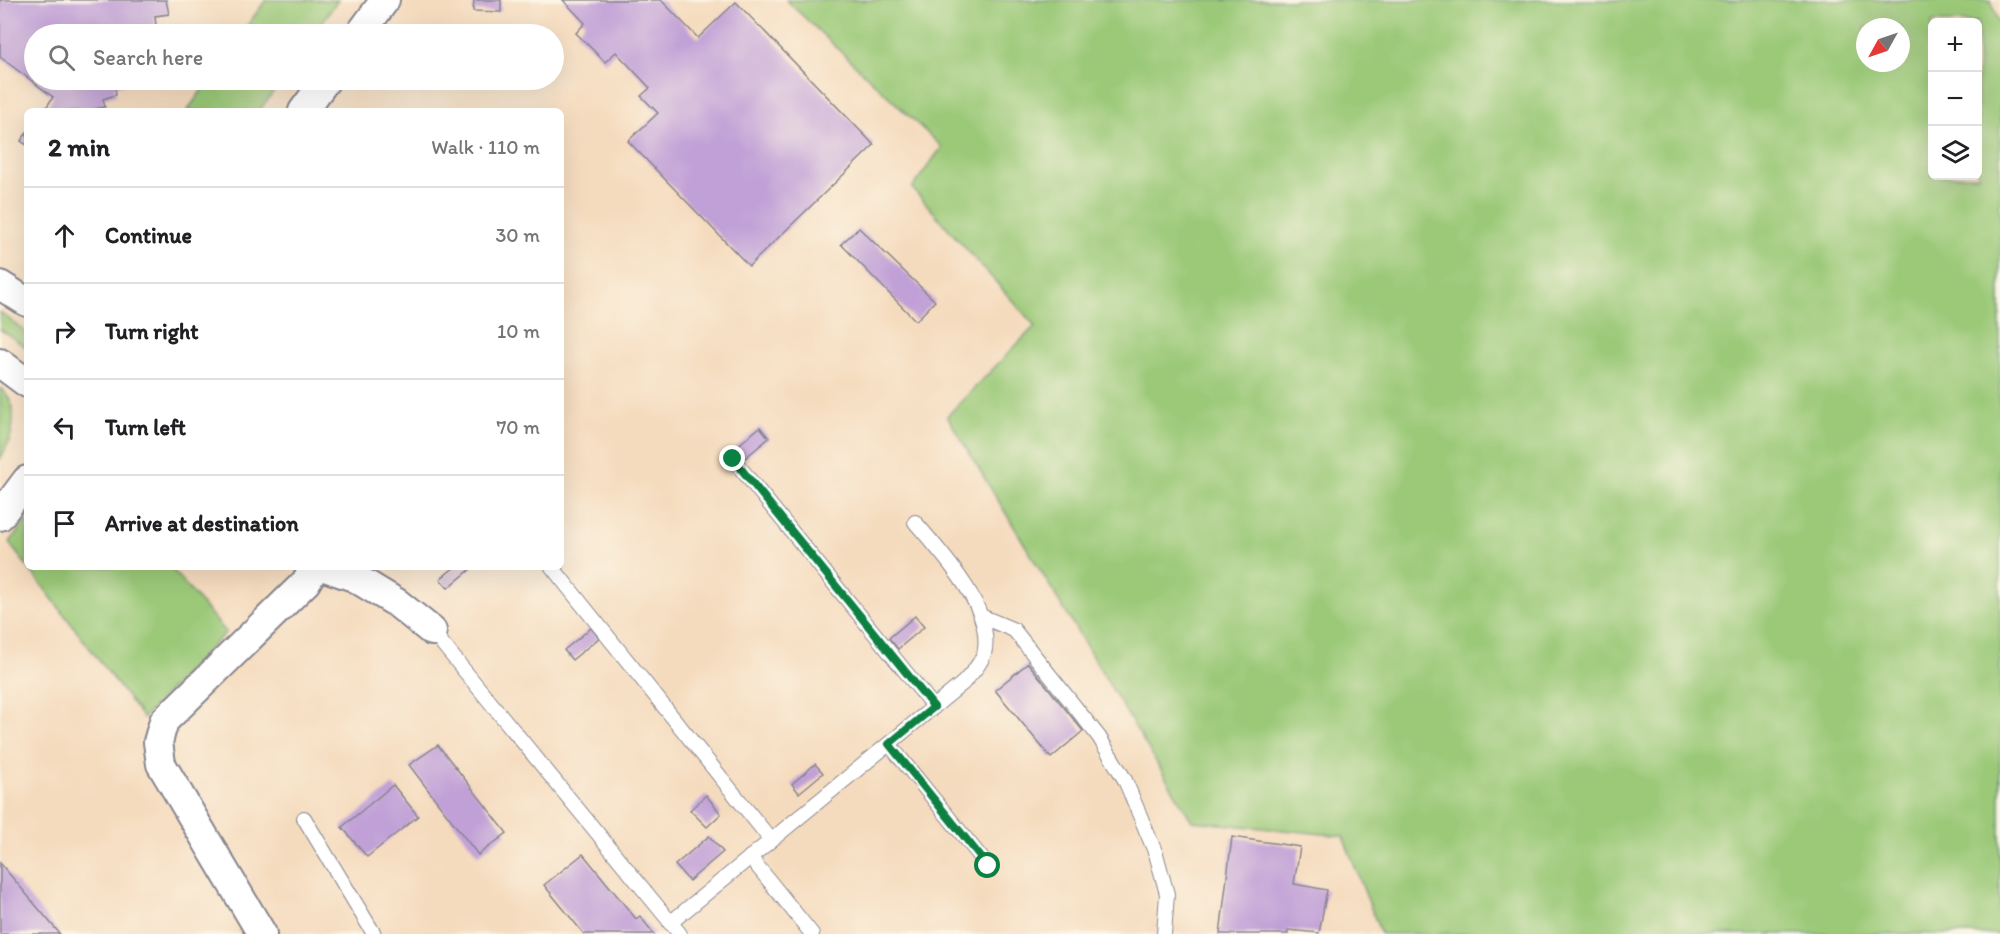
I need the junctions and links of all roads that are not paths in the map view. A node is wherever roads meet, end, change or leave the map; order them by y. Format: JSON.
{"nodes":[{"id":1,"x":385,"y":0,"type":"edge"},
{"id":2,"x":367,"y":24,"type":"edge"},
{"id":3,"x":319,"y":90,"type":"edge"},
{"id":4,"x":305,"y":108,"type":"edge"},
{"id":5,"x":0,"y":285,"type":"edge"},
{"id":6,"x":24,"y":300,"type":"edge"},
{"id":7,"x":0,"y":363,"type":"edge"},
{"id":8,"x":24,"y":381,"type":"edge"},
{"id":9,"x":733,"y":459,"type":"dead end"},
{"id":10,"x":24,"y":484,"type":"edge"},
{"id":11,"x":0,"y":516,"type":"edge"},
{"id":12,"x":915,"y":522,"type":"dead end"},
{"id":13,"x":313,"y":570,"type":"edge"},
{"id":14,"x":334,"y":570,"type":"edge"},
{"id":15,"x":554,"y":570,"type":"edge"},
{"id":16,"x":983,"y":617,"type":"junction"},
{"id":17,"x":432,"y":631,"type":"joint"},
{"id":18,"x":934,"y":707,"type":"junction"},
{"id":19,"x":889,"y":744,"type":"junction"},
{"id":20,"x":304,"y":818,"type":"dead end"},
{"id":21,"x":771,"y":840,"type":"junction"},
{"id":22,"x":750,"y":857,"type":"junction"},
{"id":23,"x":988,"y":866,"type":"dead end"},
{"id":24,"x":670,"y":923,"type":"junction"},
{"id":25,"x":262,"y":934,"type":"edge"},
{"id":26,"x":374,"y":934,"type":"edge"},
{"id":27,"x":680,"y":934,"type":"edge"},
{"id":28,"x":812,"y":934,"type":"edge"},
{"id":29,"x":1164,"y":934,"type":"edge"}],
"edges":[{"from":1,"to":2,"type":"street"},
{"from":3,"to":4,"type":"street"},
{"from":5,"to":6,"type":"street"},
{"from":7,"to":8,"type":"street"},
{"from":9,"to":18,"type":"lane"},
{"from":10,"to":11,"type":"street"},
{"from":12,"to":16,"type":"lane"},
{"from":13,"to":25,"type":"street"},
{"from":14,"to":17,"type":"street"},
{"from":15,"to":21,"type":"lane"},
{"from":16,"to":18,"type":"lane"},
{"from":16,"to":29,"type":"lane"},
{"from":17,"to":24,"type":"lane"},
{"from":18,"to":19,"type":"lane"},
{"from":19,"to":21,"type":"lane"},
{"from":19,"to":23,"type":"lane"},
{"from":20,"to":26,"type":"lane"},
{"from":21,"to":22,"type":"lane"},
{"from":22,"to":24,"type":"lane"},
{"from":22,"to":28,"type":"lane"},
{"from":24,"to":27,"type":"lane"}]}
